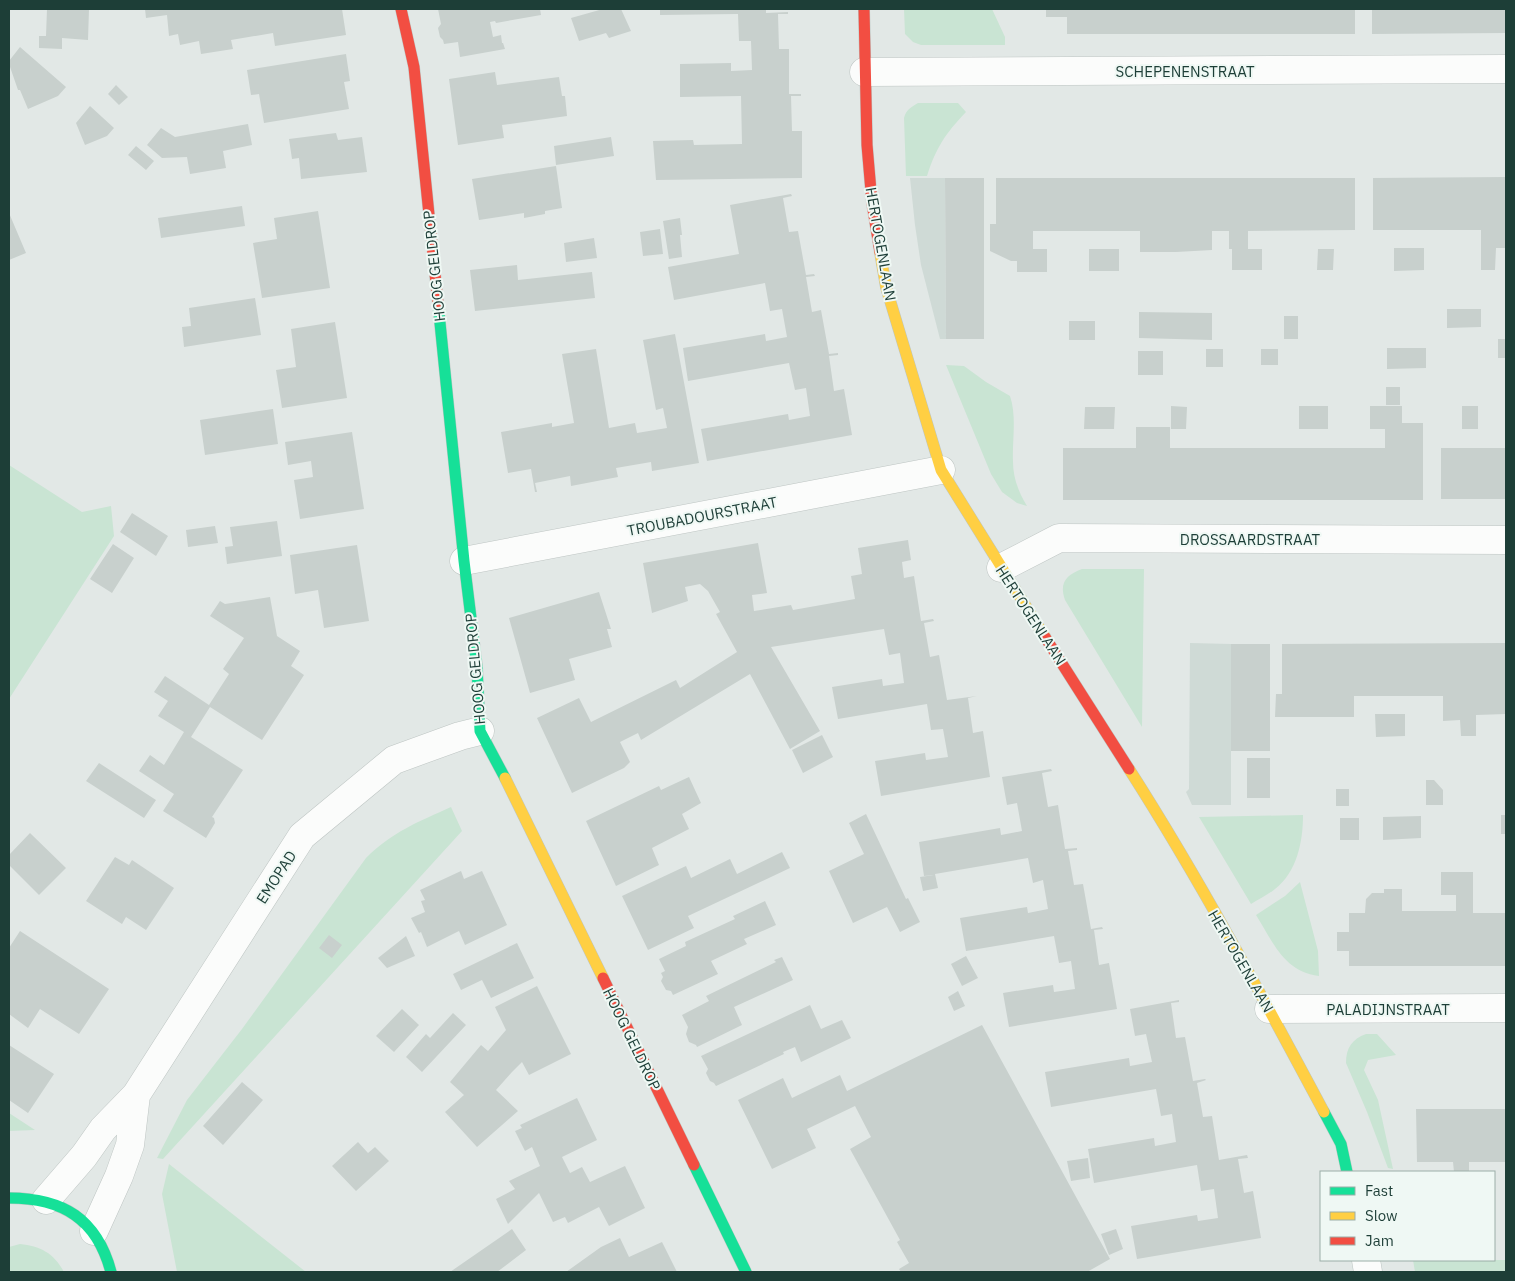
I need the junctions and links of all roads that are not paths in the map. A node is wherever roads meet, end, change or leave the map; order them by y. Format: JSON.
{"nodes":[{"id":1,"x":401,"y":9,"type":"edge"},
{"id":2,"x":864,"y":9,"type":"edge"},
{"id":3,"x":1506,"y":69,"type":"edge"},
{"id":4,"x":864,"y":72,"type":"junction"},
{"id":5,"x":941,"y":470,"type":"junction"},
{"id":6,"x":1506,"y":540,"type":"edge"},
{"id":7,"x":464,"y":561,"type":"junction"},
{"id":8,"x":1001,"y":568,"type":"junction"},
{"id":9,"x":480,"y":731,"type":"junction"},
{"id":10,"x":1506,"y":1008,"type":"edge"},
{"id":11,"x":1269,"y":1009,"type":"junction"},
{"id":12,"x":136,"y":1095,"type":"junction"},
{"id":13,"x":1347,"y":1171,"type":"edge"},
{"id":14,"x":9,"y":1198,"type":"edge"},
{"id":15,"x":46,"y":1200,"type":"junction"},
{"id":16,"x":94,"y":1231,"type":"junction"},
{"id":17,"x":111,"y":1272,"type":"edge"},
{"id":18,"x":746,"y":1272,"type":"edge"}],
"edges":[{"from":1,"to":7,"type":"street","name":"HOOG GELDROP"},
{"from":2,"to":4,"type":"street","name":"HERTOGENLAAN"},
{"from":3,"to":4,"type":"street","name":"SCHEPENENSTRAAT"},
{"from":4,"to":5,"type":"street","name":"HERTOGENLAAN"},
{"from":5,"to":7,"type":"street","name":"TROUBADOURSTRAAT"},
{"from":5,"to":8,"type":"street","name":"HERTOGENLAAN"},
{"from":6,"to":8,"type":"street","name":"DROSSAARDSTRAAT"},
{"from":7,"to":9,"type":"street","name":"HOOG GELDROP"},
{"from":8,"to":11,"type":"street","name":"HERTOGENLAAN"},
{"from":9,"to":12,"type":"street","name":"EMOPAD"},
{"from":9,"to":18,"type":"street","name":"HOOG GELDROP"},
{"from":10,"to":11,"type":"street","name":"PALADIJNSTRAAT"},
{"from":11,"to":13,"type":"street","name":"HERTOGENLAAN"},
{"from":12,"to":15,"type":"street","name":"EMOPAD"},
{"from":12,"to":16,"type":"street","name":"EMOPAD"},
{"from":14,"to":15,"type":"street"},
{"from":15,"to":16,"type":"street"},
{"from":16,"to":17,"type":"street"}]}
